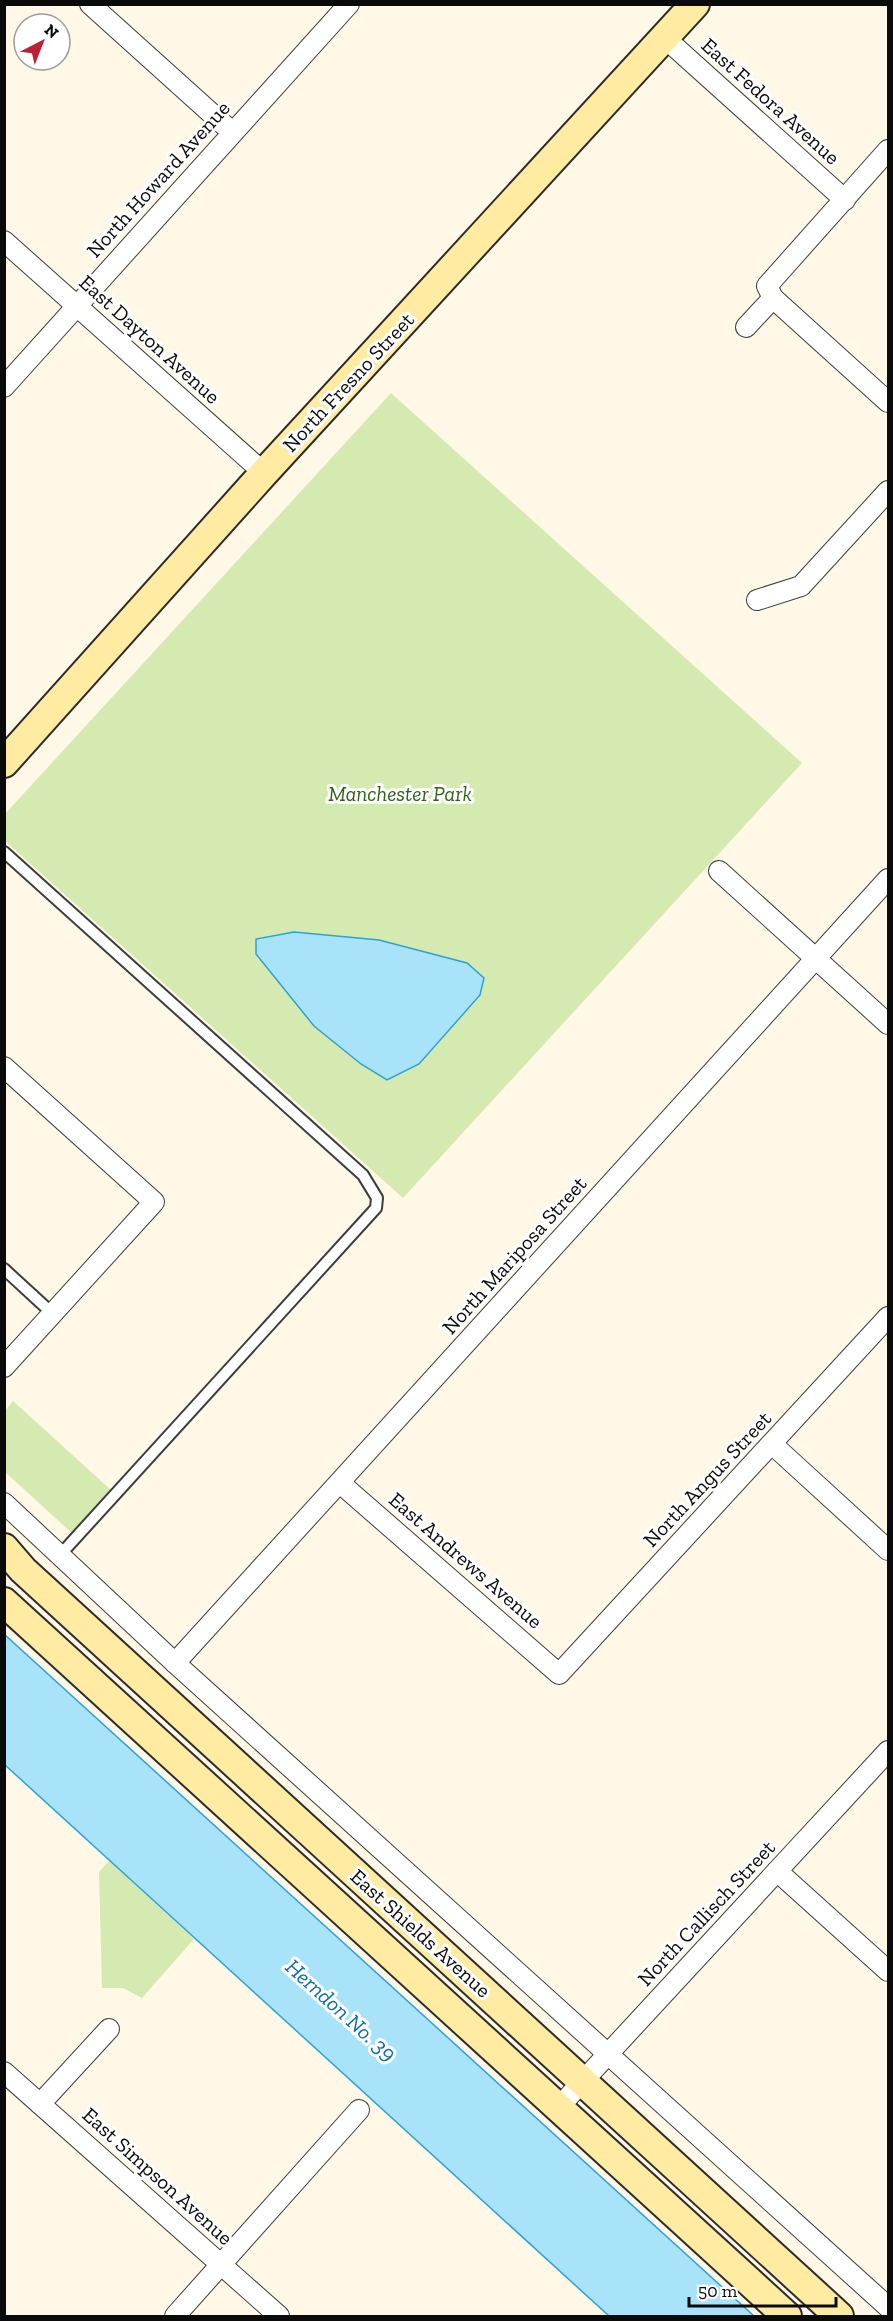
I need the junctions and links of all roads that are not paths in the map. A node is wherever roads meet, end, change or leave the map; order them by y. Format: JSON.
{"nodes":[{"id":1,"x":90,"y":4,"type":"edge"},
{"id":2,"x":349,"y":4,"type":"edge"},
{"id":3,"x":695,"y":4,"type":"edge"},
{"id":4,"x":665,"y":38,"type":"junction"},
{"id":5,"x":232,"y":132,"type":"junction"},
{"id":6,"x":888,"y":150,"type":"edge"},
{"id":7,"x":845,"y":200,"type":"junction"},
{"id":8,"x":4,"y":241,"type":"edge"},
{"id":9,"x":773,"y":298,"type":"junction"},
{"id":10,"x":77,"y":307,"type":"junction"},
{"id":11,"x":746,"y":327,"type":"dead end"},
{"id":12,"x":4,"y":387,"type":"edge"},
{"id":13,"x":888,"y":402,"type":"edge"},
{"id":14,"x":264,"y":473,"type":"junction"},
{"id":15,"x":888,"y":491,"type":"edge"},
{"id":16,"x":757,"y":600,"type":"dead end"},
{"id":17,"x":4,"y":763,"type":"edge"},
{"id":18,"x":4,"y":852,"type":"edge"},
{"id":19,"x":719,"y":871,"type":"dead end"},
{"id":20,"x":888,"y":879,"type":"edge"},
{"id":21,"x":816,"y":958,"type":"junction"},
{"id":22,"x":888,"y":1024,"type":"edge"},
{"id":23,"x":4,"y":1066,"type":"edge"},
{"id":24,"x":4,"y":1269,"type":"edge"},
{"id":25,"x":53,"y":1314,"type":"junction"},
{"id":26,"x":888,"y":1317,"type":"edge"},
{"id":27,"x":4,"y":1367,"type":"edge"},
{"id":28,"x":772,"y":1444,"type":"junction"},
{"id":29,"x":340,"y":1483,"type":"junction"},
{"id":30,"x":4,"y":1503,"type":"edge"},
{"id":31,"x":4,"y":1548,"type":"edge"},
{"id":32,"x":888,"y":1550,"type":"edge"},
{"id":33,"x":60,"y":1555,"type":"junction"},
{"id":34,"x":4,"y":1602,"type":"edge"},
{"id":35,"x":175,"y":1663,"type":"junction"},
{"id":36,"x":560,"y":1674,"type":"joint"},
{"id":37,"x":888,"y":1751,"type":"edge"},
{"id":38,"x":777,"y":1871,"type":"junction"},
{"id":39,"x":888,"y":1971,"type":"edge"},
{"id":40,"x":110,"y":2029,"type":"dead end"},
{"id":41,"x":609,"y":2053,"type":"junction"},
{"id":42,"x":4,"y":2072,"type":"edge"},
{"id":43,"x":584,"y":2081,"type":"junction"},
{"id":44,"x":40,"y":2104,"type":"junction"},
{"id":45,"x":559,"y":2107,"type":"junction"},
{"id":46,"x":360,"y":2110,"type":"dead end"},
{"id":47,"x":221,"y":2265,"type":"junction"},
{"id":48,"x":888,"y":2307,"type":"edge"},
{"id":49,"x":175,"y":2316,"type":"edge"},
{"id":50,"x":279,"y":2316,"type":"edge"},
{"id":51,"x":787,"y":2316,"type":"edge"},
{"id":52,"x":839,"y":2316,"type":"edge"}],
"edges":[{"from":1,"to":5,"type":"street"},
{"from":2,"to":5,"type":"street","name":"North Howard Avenue"},
{"from":3,"to":4,"type":"main road","name":"North Fresno Street"},
{"from":4,"to":7,"type":"street","name":"East Fedora Avenue"},
{"from":4,"to":14,"type":"main road","name":"North Fresno Street"},
{"from":5,"to":10,"type":"street","name":"North Howard Avenue"},
{"from":6,"to":7,"type":"street"},
{"from":7,"to":9,"type":"street"},
{"from":8,"to":10,"type":"street","name":"East Dayton Avenue"},
{"from":9,"to":11,"type":"street"},
{"from":9,"to":13,"type":"street"},
{"from":10,"to":12,"type":"street","name":"North Howard Avenue"},
{"from":10,"to":14,"type":"street","name":"East Dayton Avenue"},
{"from":14,"to":17,"type":"main road","name":"North Fresno Street"},
{"from":15,"to":16,"type":"street"},
{"from":18,"to":33,"type":"lane"},
{"from":19,"to":21,"type":"street"},
{"from":20,"to":21,"type":"street","name":"North Mariposa Street"},
{"from":21,"to":22,"type":"street"},
{"from":21,"to":29,"type":"street","name":"North Mariposa Street"},
{"from":23,"to":25,"type":"street"},
{"from":24,"to":25,"type":"lane"},
{"from":25,"to":27,"type":"street"},
{"from":26,"to":28,"type":"street","name":"North Angus Street"},
{"from":28,"to":32,"type":"street"},
{"from":28,"to":36,"type":"street","name":"North Angus Street"},
{"from":29,"to":35,"type":"street","name":"North Mariposa Street"},
{"from":29,"to":36,"type":"street","name":"East Andrews Avenue"},
{"from":30,"to":33,"type":"street"},
{"from":31,"to":43,"type":"main road","name":"East Shields Avenue"},
{"from":33,"to":35,"type":"street"},
{"from":34,"to":45,"type":"main road","name":"East Shields Avenue"},
{"from":35,"to":41,"type":"street"},
{"from":37,"to":38,"type":"street","name":"North Callisch Street"},
{"from":38,"to":39,"type":"street"},
{"from":38,"to":41,"type":"street","name":"North Callisch Street"},
{"from":40,"to":44,"type":"street"},
{"from":41,"to":43,"type":"street","name":"North Callisch Street"},
{"from":41,"to":48,"type":"street"},
{"from":42,"to":44,"type":"street","name":"East Simpson Avenue"},
{"from":43,"to":45,"type":"street","name":"North Callisch Street"},
{"from":43,"to":52,"type":"main road","name":"East Shields Avenue"},
{"from":44,"to":47,"type":"street","name":"East Simpson Avenue"},
{"from":45,"to":51,"type":"main road","name":"East Shields Avenue"},
{"from":46,"to":47,"type":"street"},
{"from":47,"to":49,"type":"street"},
{"from":47,"to":50,"type":"street","name":"East Simpson Avenue"}]}
